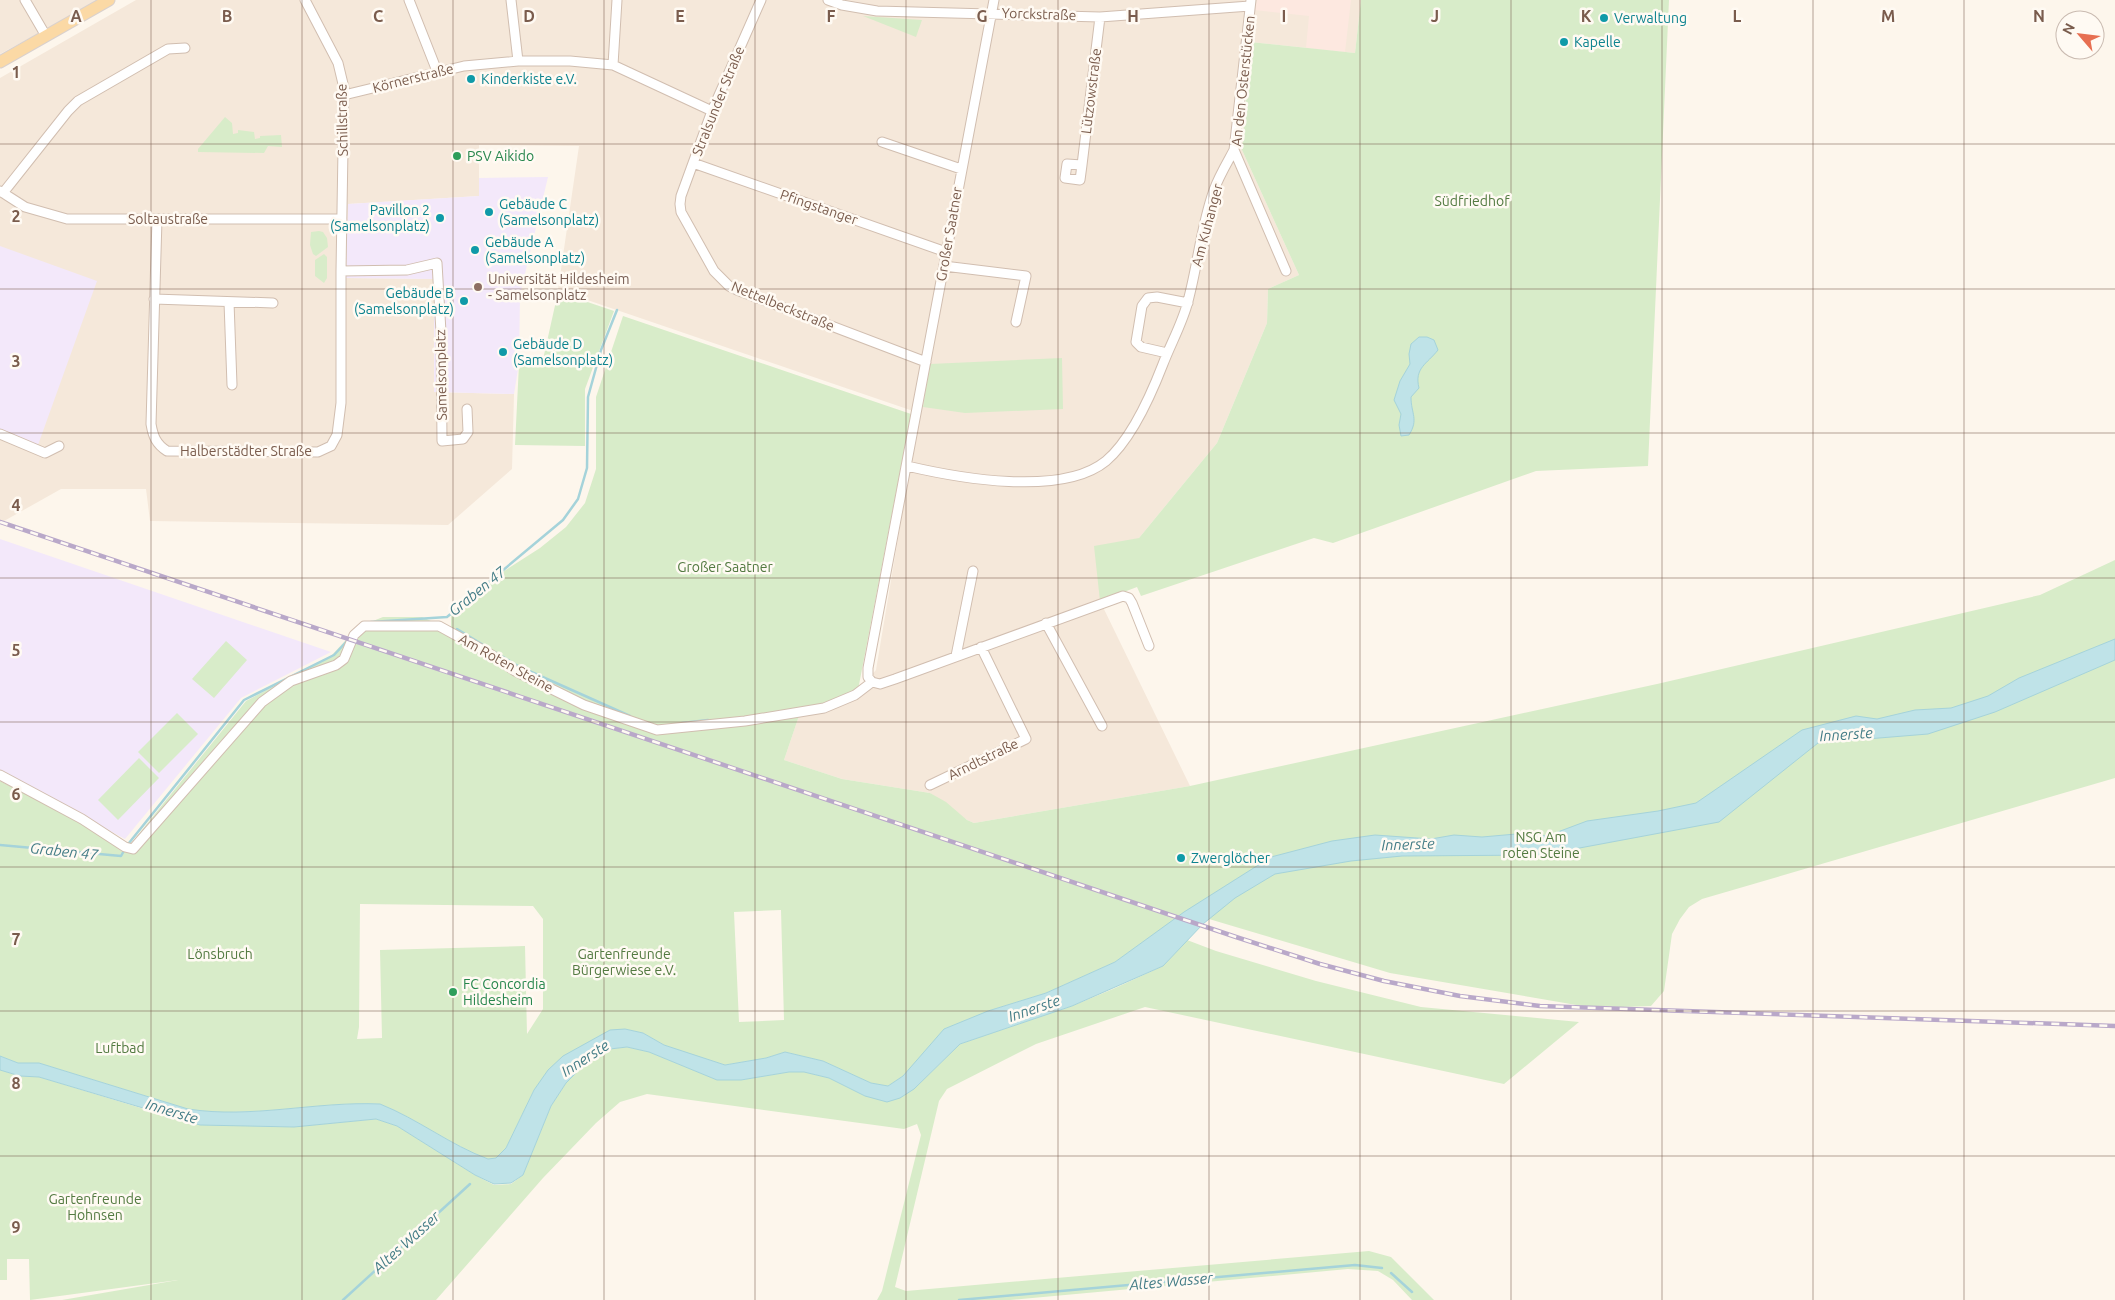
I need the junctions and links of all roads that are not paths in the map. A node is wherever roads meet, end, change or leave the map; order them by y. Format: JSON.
{"nodes":[{"id":1,"x":26,"y":0,"type":"edge"},
{"id":2,"x":109,"y":0,"type":"edge"},
{"id":3,"x":305,"y":0,"type":"edge"},
{"id":4,"x":409,"y":0,"type":"edge"},
{"id":5,"x":511,"y":0,"type":"edge"},
{"id":6,"x":617,"y":0,"type":"edge"},
{"id":7,"x":761,"y":0,"type":"edge"},
{"id":8,"x":828,"y":0,"type":"edge"},
{"id":9,"x":994,"y":0,"type":"edge"},
{"id":10,"x":1250,"y":3,"type":"edge"},
{"id":11,"x":992,"y":13,"type":"junction"},
{"id":12,"x":1100,"y":17,"type":"junction"},
{"id":13,"x":46,"y":36,"type":"junction"},
{"id":14,"x":185,"y":48,"type":"dead end"},
{"id":15,"x":518,"y":60,"type":"junction"},
{"id":16,"x":0,"y":62,"type":"edge"},
{"id":17,"x":613,"y":65,"type":"junction"},
{"id":18,"x":437,"y":71,"type":"junction"},
{"id":19,"x":344,"y":95,"type":"junction"},
{"id":20,"x":712,"y":111,"type":"junction"},
{"id":21,"x":882,"y":142,"type":"dead end"},
{"id":22,"x":1234,"y":150,"type":"junction"},
{"id":23,"x":692,"y":163,"type":"junction"},
{"id":24,"x":1082,"y":165,"type":"dead end"},
{"id":25,"x":961,"y":169,"type":"junction"},
{"id":26,"x":1,"y":192,"type":"edge"},
{"id":27,"x":680,"y":204,"type":"joint"},
{"id":28,"x":157,"y":219,"type":"junction"},
{"id":29,"x":342,"y":219,"type":"junction"},
{"id":30,"x":946,"y":252,"type":"junction"},
{"id":31,"x":944,"y":266,"type":"junction"},
{"id":32,"x":341,"y":271,"type":"junction"},
{"id":33,"x":1286,"y":271,"type":"dead end"},
{"id":34,"x":154,"y":299,"type":"junction"},
{"id":35,"x":229,"y":302,"type":"junction"},
{"id":36,"x":272,"y":303,"type":"dead end"},
{"id":37,"x":1188,"y":303,"type":"junction"},
{"id":38,"x":1016,"y":322,"type":"dead end"},
{"id":39,"x":1167,"y":354,"type":"junction"},
{"id":40,"x":926,"y":362,"type":"junction"},
{"id":41,"x":232,"y":385,"type":"dead end"},
{"id":42,"x":467,"y":409,"type":"dead end"},
{"id":43,"x":0,"y":434,"type":"edge"},
{"id":44,"x":59,"y":446,"type":"dead end"},
{"id":45,"x":331,"y":446,"type":"joint"},
{"id":46,"x":907,"y":466,"type":"junction"},
{"id":47,"x":973,"y":570,"type":"dead end"},
{"id":48,"x":1046,"y":623,"type":"junction"},
{"id":49,"x":1149,"y":646,"type":"dead end"},
{"id":50,"x":981,"y":647,"type":"junction"},
{"id":51,"x":956,"y":656,"type":"junction"},
{"id":52,"x":872,"y":682,"type":"junction"},
{"id":53,"x":1102,"y":726,"type":"dead end"},
{"id":54,"x":0,"y":775,"type":"edge"},
{"id":55,"x":930,"y":785,"type":"dead end"}],
"edges":[{"from":1,"to":13,"type":"street"},
{"from":2,"to":13,"type":"main road"},
{"from":3,"to":19,"type":"street","name":"Schillstraße"},
{"from":4,"to":18,"type":"street"},
{"from":5,"to":15,"type":"street"},
{"from":6,"to":17,"type":"street"},
{"from":7,"to":20,"type":"street","name":"Stralsunder Straße"},
{"from":8,"to":11,"type":"street","name":"Yorckstraße"},
{"from":9,"to":11,"type":"street","name":"Großer Saatner"},
{"from":10,"to":12,"type":"street","name":"Yorckstraße"},
{"from":10,"to":22,"type":"street","name":"An den Osterstücken"},
{"from":11,"to":12,"type":"street","name":"Yorckstraße"},
{"from":11,"to":25,"type":"street","name":"Großer Saatner"},
{"from":12,"to":24,"type":"street","name":"Lützowstraße"},
{"from":13,"to":16,"type":"main road"},
{"from":14,"to":26,"type":"street"},
{"from":15,"to":17,"type":"street","name":"Körnerstraße"},
{"from":15,"to":18,"type":"street","name":"Körnerstraße"},
{"from":17,"to":20,"type":"street","name":"Körnerstraße"},
{"from":18,"to":19,"type":"street","name":"Körnerstraße"},
{"from":19,"to":29,"type":"street","name":"Schillstraße"},
{"from":20,"to":23,"type":"street","name":"Stralsunder Straße"},
{"from":21,"to":25,"type":"street","name":"Großer Saatner"},
{"from":22,"to":33,"type":"street","name":"An den Osterstücken"},
{"from":22,"to":37,"type":"street","name":"Am Kuhanger"},
{"from":23,"to":27,"type":"street","name":"Stralsunder Straße"},
{"from":23,"to":30,"type":"street","name":"Pfingstanger"},
{"from":25,"to":30,"type":"street","name":"Großer Saatner"},
{"from":26,"to":28,"type":"street","name":"Soltaustraße"},
{"from":27,"to":40,"type":"street","name":"Nettelbeckstraße"},
{"from":28,"to":29,"type":"street","name":"Soltaustraße"},
{"from":28,"to":34,"type":"street","name":"Halberstädter Straße"},
{"from":29,"to":32,"type":"street","name":"Schillstraße"},
{"from":30,"to":31,"type":"street","name":"Großer Saatner"},
{"from":31,"to":38,"type":"street"},
{"from":31,"to":40,"type":"street","name":"Großer Saatner"},
{"from":32,"to":42,"type":"street","name":"Samelsonplatz"},
{"from":32,"to":45,"type":"street","name":"Schillstraße"},
{"from":34,"to":35,"type":"street"},
{"from":34,"to":45,"type":"street","name":"Halberstädter Straße"},
{"from":35,"to":36,"type":"street"},
{"from":35,"to":41,"type":"street"},
{"from":37,"to":39,"type":"street","name":"Am Kuhanger"},
{"from":37,"to":39,"type":"street"},
{"from":39,"to":46,"type":"street","name":"Am Kuhanger"},
{"from":40,"to":46,"type":"street","name":"Großer Saatner"},
{"from":43,"to":44,"type":"street"},
{"from":46,"to":52,"type":"street","name":"Großer Saatner"},
{"from":47,"to":51,"type":"street"},
{"from":48,"to":49,"type":"street","name":"Am Roten Steine"},
{"from":48,"to":50,"type":"street","name":"Am Roten Steine"},
{"from":48,"to":53,"type":"street"},
{"from":50,"to":51,"type":"street","name":"Am Roten Steine"},
{"from":50,"to":55,"type":"street","name":"Arndtstraße"},
{"from":51,"to":52,"type":"street","name":"Am Roten Steine"},
{"from":52,"to":54,"type":"street","name":"Am Roten Steine"}]}
